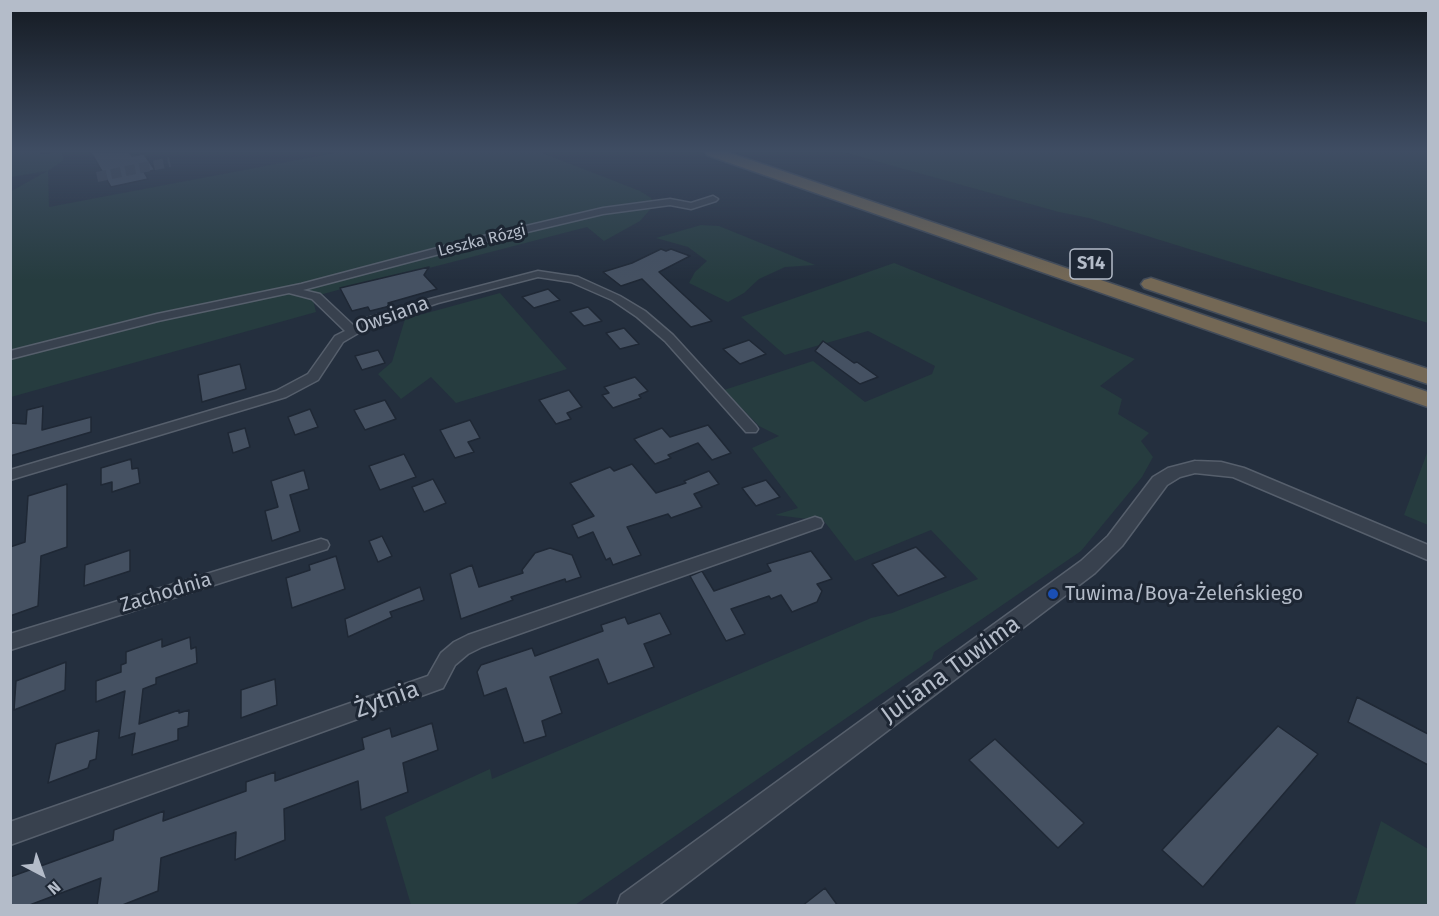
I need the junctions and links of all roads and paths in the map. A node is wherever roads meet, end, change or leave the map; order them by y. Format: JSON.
{"nodes":[{"id":1,"x":835,"y":195,"type":"edge"},
{"id":2,"x":882,"y":195,"type":"edge"},
{"id":3,"x":713,"y":199,"type":"dead end"},
{"id":4,"x":288,"y":290,"type":"junction"},
{"id":5,"x":351,"y":330,"type":"junction"},
{"id":6,"x":10,"y":355,"type":"edge"},
{"id":7,"x":1428,"y":377,"type":"edge"},
{"id":8,"x":1428,"y":400,"type":"edge"},
{"id":9,"x":751,"y":429,"type":"dead end"},
{"id":10,"x":10,"y":475,"type":"edge"},
{"id":11,"x":814,"y":524,"type":"dead end"},
{"id":12,"x":321,"y":545,"type":"dead end"},
{"id":13,"x":1428,"y":553,"type":"edge"},
{"id":14,"x":10,"y":642,"type":"edge"},
{"id":15,"x":10,"y":834,"type":"edge"},
{"id":16,"x":632,"y":906,"type":"edge"}],
"edges":[{"from":1,"to":8,"type":"highway","number":"S14"},
{"from":2,"to":7,"type":"highway","number":"S14"},
{"from":3,"to":4,"type":"street","name":"Leszka Rózgi"},
{"from":4,"to":5,"type":"street","name":"Leszka Rózgi"},
{"from":4,"to":6,"type":"street","name":"Leszka Rózgi"},
{"from":5,"to":9,"type":"street","name":"Owsiana"},
{"from":5,"to":10,"type":"street","name":"Owsiana"},
{"from":11,"to":15,"type":"street","name":"Żytnia"},
{"from":12,"to":14,"type":"street","name":"Zachodnia"},
{"from":13,"to":16,"type":"street","name":"Juliana Tuwima"}]}
